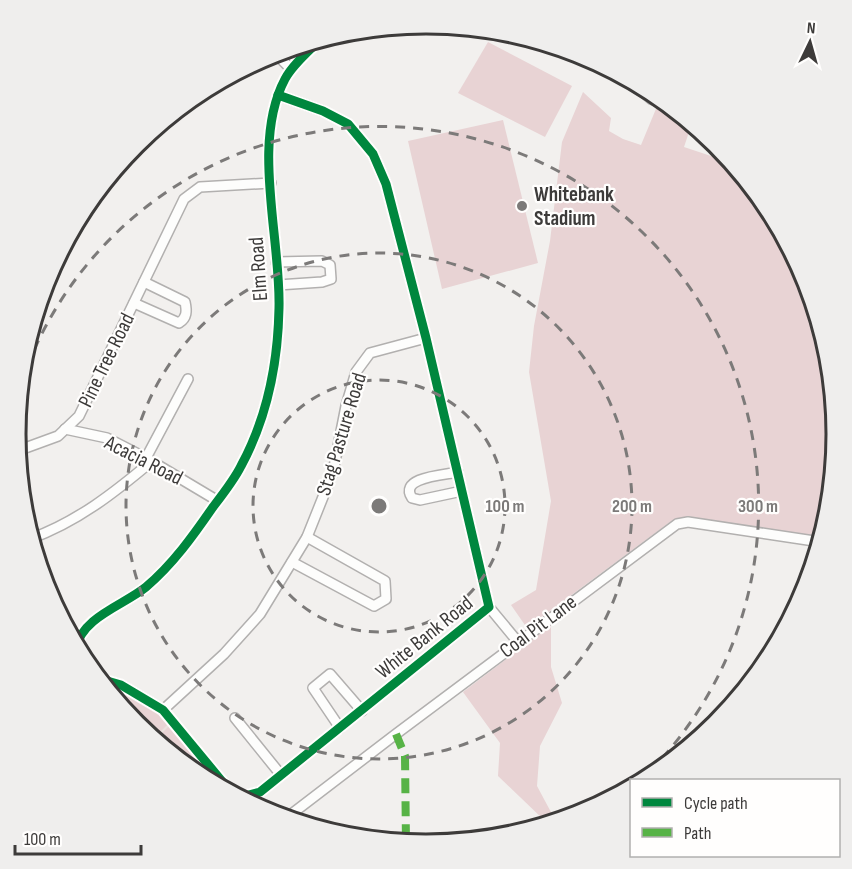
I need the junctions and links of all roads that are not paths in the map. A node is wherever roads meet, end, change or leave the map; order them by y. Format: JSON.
{"nodes":[{"id":1,"x":308,"y":52,"type":"edge"},
{"id":2,"x":282,"y":60,"type":"edge"},
{"id":3,"x":291,"y":69,"type":"junction"},
{"id":4,"x":278,"y":95,"type":"junction"},
{"id":5,"x":271,"y":183,"type":"junction"},
{"id":6,"x":276,"y":262,"type":"junction"},
{"id":7,"x":144,"y":282,"type":"junction"},
{"id":8,"x":278,"y":285,"type":"junction"},
{"id":9,"x":134,"y":303,"type":"junction"},
{"id":10,"x":426,"y":338,"type":"junction"},
{"id":11,"x":188,"y":379,"type":"dead end"},
{"id":12,"x":65,"y":429,"type":"junction"},
{"id":13,"x":26,"y":448,"type":"edge"},
{"id":14,"x":149,"y":459,"type":"junction"},
{"id":15,"x":458,"y":472,"type":"junction"},
{"id":16,"x":462,"y":491,"type":"junction"},
{"id":17,"x":218,"y":501,"type":"junction"},
{"id":18,"x":38,"y":535,"type":"edge"},
{"id":19,"x":307,"y":537,"type":"junction"},
{"id":20,"x":812,"y":541,"type":"edge"},
{"id":21,"x":292,"y":562,"type":"junction"},
{"id":22,"x":489,"y":607,"type":"junction"},
{"id":23,"x":80,"y":636,"type":"edge"},
{"id":24,"x":518,"y":642,"type":"junction"},
{"id":25,"x":111,"y":682,"type":"edge"},
{"id":26,"x":163,"y":710,"type":"junction"},
{"id":27,"x":362,"y":711,"type":"junction"},
{"id":28,"x":235,"y":718,"type":"dead end"},
{"id":29,"x":340,"y":728,"type":"junction"},
{"id":30,"x":281,"y":775,"type":"junction"},
{"id":31,"x":218,"y":776,"type":"edge"},
{"id":32,"x":250,"y":795,"type":"edge"},
{"id":33,"x":293,"y":813,"type":"edge"}],
"edges":[{"from":1,"to":3,"type":"street","name":"Elm Road"},
{"from":2,"to":3,"type":"street"},
{"from":3,"to":4,"type":"street","name":"Elm Road"},
{"from":4,"to":5,"type":"street","name":"Elm Road"},
{"from":4,"to":10,"type":"street","name":"White Bank Road"},
{"from":5,"to":6,"type":"street","name":"Elm Road"},
{"from":5,"to":7,"type":"street","name":"Pine Tree Road"},
{"from":6,"to":8,"type":"street","name":"Elm Road"},
{"from":6,"to":8,"type":"street","name":"Elm Road"},
{"from":7,"to":9,"type":"street","name":"Pine Tree Road"},
{"from":7,"to":9,"type":"street","name":"Pine Tree Road"},
{"from":8,"to":17,"type":"street","name":"Elm Road"},
{"from":9,"to":12,"type":"street","name":"Pine Tree Road"},
{"from":10,"to":15,"type":"street","name":"White Bank Road"},
{"from":10,"to":19,"type":"street","name":"Stag Pasture Road"},
{"from":11,"to":14,"type":"street"},
{"from":12,"to":13,"type":"street","name":"Pine Tree Road"},
{"from":12,"to":14,"type":"street","name":"Acacia Road"},
{"from":14,"to":17,"type":"street","name":"Acacia Road"},
{"from":14,"to":18,"type":"street"},
{"from":15,"to":16,"type":"street","name":"White Bank Road"},
{"from":15,"to":16,"type":"street"},
{"from":16,"to":22,"type":"street","name":"White Bank Road"},
{"from":17,"to":23,"type":"street","name":"Elm Road"},
{"from":19,"to":21,"type":"street","name":"Stag Pasture Road"},
{"from":19,"to":21,"type":"street"},
{"from":20,"to":24,"type":"street","name":"Coal Pit Lane"},
{"from":21,"to":26,"type":"street","name":"Stag Pasture Road"},
{"from":22,"to":24,"type":"street"},
{"from":22,"to":27,"type":"street","name":"White Bank Road"},
{"from":24,"to":33,"type":"street","name":"Coal Pit Lane"},
{"from":25,"to":26,"type":"street","name":"White Bank Road"},
{"from":26,"to":31,"type":"street","name":"White Bank Road"},
{"from":27,"to":29,"type":"street","name":"White Bank Road"},
{"from":27,"to":29,"type":"street"},
{"from":28,"to":30,"type":"street"},
{"from":29,"to":30,"type":"street","name":"White Bank Road"},
{"from":30,"to":32,"type":"street","name":"White Bank Road"}]}
